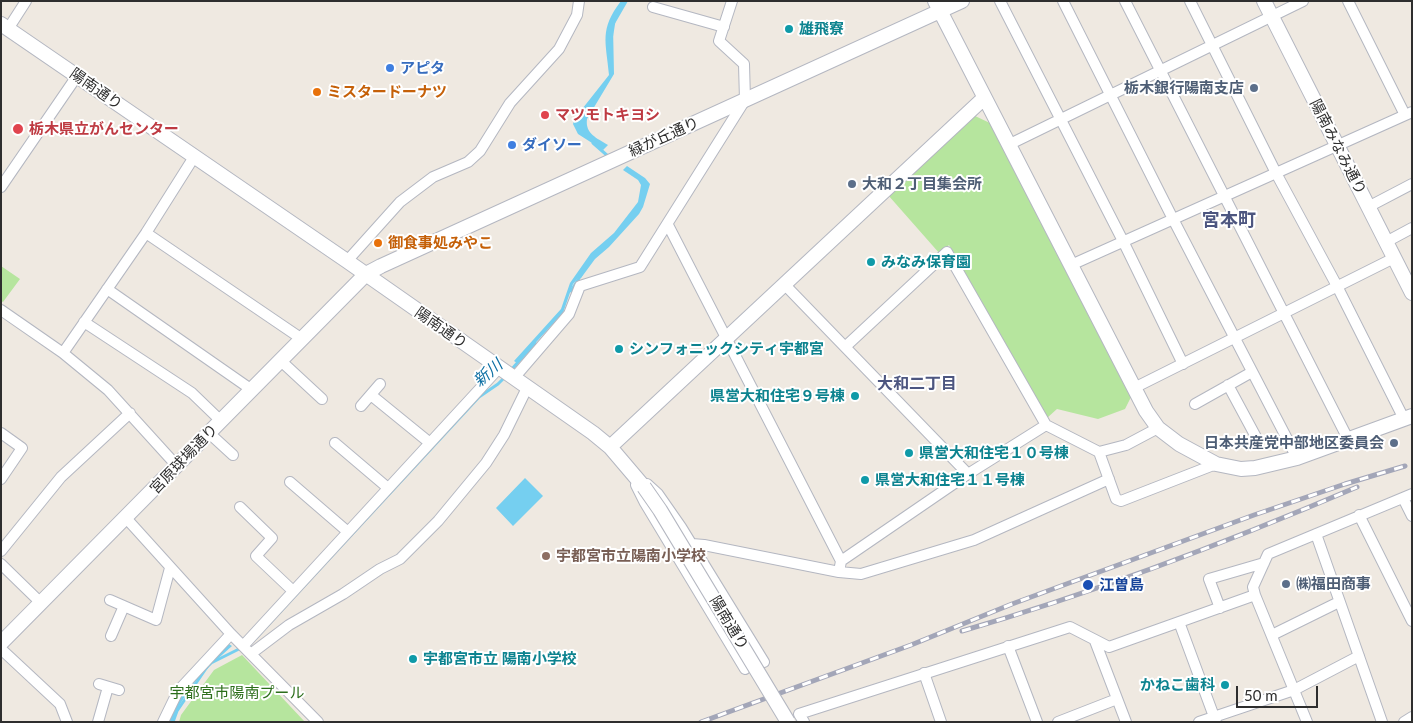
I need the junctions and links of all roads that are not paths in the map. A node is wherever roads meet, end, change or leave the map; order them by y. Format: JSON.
{"nodes":[{"id":1,"x":26,"y":1,"type":"edge"},
{"id":2,"x":579,"y":1,"type":"edge"},
{"id":3,"x":732,"y":1,"type":"edge"},
{"id":4,"x":962,"y":1,"type":"edge"},
{"id":5,"x":1000,"y":1,"type":"edge"},
{"id":6,"x":1063,"y":1,"type":"edge"},
{"id":7,"x":1125,"y":1,"type":"edge"},
{"id":8,"x":1190,"y":1,"type":"edge"},
{"id":9,"x":1264,"y":1,"type":"edge"},
{"id":10,"x":1303,"y":1,"type":"edge"},
{"id":11,"x":1348,"y":1,"type":"edge"},
{"id":12,"x":937,"y":6,"type":"edge"},
{"id":13,"x":653,"y":7,"type":"dead end"},
{"id":14,"x":1271,"y":16,"type":"junction"},
{"id":15,"x":5,"y":26,"type":"edge"},
{"id":16,"x":724,"y":27,"type":"junction"},
{"id":17,"x":1213,"y":45,"type":"junction"},
{"id":18,"x":1160,"y":70,"type":"junction"},
{"id":19,"x":77,"y":76,"type":"junction"},
{"id":20,"x":1110,"y":94,"type":"junction"},
{"id":21,"x":984,"y":98,"type":"junction"},
{"id":22,"x":745,"y":100,"type":"junction"},
{"id":23,"x":1408,"y":113,"type":"edge"},
{"id":24,"x":1060,"y":119,"type":"junction"},
{"id":25,"x":1008,"y":145,"type":"junction"},
{"id":26,"x":1337,"y":146,"type":"junction"},
{"id":27,"x":194,"y":157,"type":"junction"},
{"id":28,"x":1276,"y":174,"type":"junction"},
{"id":29,"x":1412,"y":184,"type":"edge"},
{"id":30,"x":1,"y":187,"type":"edge"},
{"id":31,"x":1224,"y":196,"type":"junction"},
{"id":32,"x":1368,"y":207,"type":"junction"},
{"id":33,"x":1173,"y":219,"type":"junction"},
{"id":34,"x":668,"y":224,"type":"junction"},
{"id":35,"x":1412,"y":228,"type":"edge"},
{"id":36,"x":146,"y":233,"type":"junction"},
{"id":37,"x":1123,"y":242,"type":"junction"},
{"id":38,"x":1386,"y":242,"type":"junction"},
{"id":39,"x":1394,"y":258,"type":"junction"},
{"id":40,"x":347,"y":261,"type":"junction"},
{"id":41,"x":1071,"y":265,"type":"junction"},
{"id":42,"x":366,"y":274,"type":"junction"},
{"id":43,"x":785,"y":285,"type":"junction"},
{"id":44,"x":1337,"y":286,"type":"junction"},
{"id":45,"x":107,"y":289,"type":"junction"},
{"id":46,"x":1412,"y":293,"type":"edge"},
{"id":47,"x":1,"y":310,"type":"edge"},
{"id":48,"x":1284,"y":314,"type":"junction"},
{"id":49,"x":84,"y":322,"type":"junction"},
{"id":50,"x":1235,"y":338,"type":"junction"},
{"id":51,"x":302,"y":339,"type":"junction"},
{"id":52,"x":727,"y":339,"type":"junction"},
{"id":53,"x":845,"y":347,"type":"junction"},
{"id":54,"x":63,"y":353,"type":"junction"},
{"id":55,"x":281,"y":361,"type":"junction"},
{"id":56,"x":1183,"y":364,"type":"junction"},
{"id":57,"x":499,"y":368,"type":"junction"},
{"id":58,"x":1252,"y":372,"type":"junction"},
{"id":59,"x":514,"y":378,"type":"junction"},
{"id":60,"x":380,"y":384,"type":"dead end"},
{"id":61,"x":1228,"y":385,"type":"junction"},
{"id":62,"x":528,"y":388,"type":"junction"},
{"id":63,"x":1134,"y":388,"type":"junction"},
{"id":64,"x":252,"y":390,"type":"junction"},
{"id":65,"x":371,"y":394,"type":"junction"},
{"id":66,"x":322,"y":399,"type":"dead end"},
{"id":67,"x":1195,"y":404,"type":"dead end"},
{"id":68,"x":361,"y":406,"type":"dead end"},
{"id":69,"x":130,"y":413,"type":"junction"},
{"id":70,"x":1408,"y":418,"type":"edge"},
{"id":71,"x":221,"y":421,"type":"junction"},
{"id":72,"x":1046,"y":425,"type":"junction"},
{"id":73,"x":1158,"y":428,"type":"junction"},
{"id":74,"x":209,"y":433,"type":"junction"},
{"id":75,"x":1,"y":434,"type":"edge"},
{"id":76,"x":1256,"y":437,"type":"dead end"},
{"id":77,"x":1348,"y":439,"type":"junction"},
{"id":78,"x":334,"y":443,"type":"dead end"},
{"id":79,"x":430,"y":443,"type":"junction"},
{"id":80,"x":610,"y":447,"type":"junction"},
{"id":81,"x":1099,"y":452,"type":"junction"},
{"id":82,"x":233,"y":455,"type":"dead end"},
{"id":83,"x":1297,"y":458,"type":"junction"},
{"id":84,"x":1216,"y":464,"type":"junction"},
{"id":85,"x":177,"y":466,"type":"junction"},
{"id":86,"x":628,"y":466,"type":"junction"},
{"id":87,"x":968,"y":474,"type":"junction"},
{"id":88,"x":2,"y":475,"type":"edge"},
{"id":89,"x":1109,"y":479,"type":"junction"},
{"id":90,"x":290,"y":482,"type":"dead end"},
{"id":91,"x":388,"y":488,"type":"junction"},
{"id":92,"x":1408,"y":496,"type":"edge"},
{"id":93,"x":240,"y":508,"type":"dead end"},
{"id":94,"x":1360,"y":515,"type":"junction"},
{"id":95,"x":1412,"y":516,"type":"edge"},
{"id":96,"x":126,"y":518,"type":"junction"},
{"id":97,"x":348,"y":532,"type":"junction"},
{"id":98,"x":1316,"y":534,"type":"junction"},
{"id":99,"x":692,"y":544,"type":"junction"},
{"id":100,"x":1,"y":551,"type":"edge"},
{"id":101,"x":841,"y":560,"type":"junction"},
{"id":102,"x":1264,"y":563,"type":"junction"},
{"id":103,"x":1,"y":564,"type":"edge"},
{"id":104,"x":170,"y":568,"type":"junction"},
{"id":105,"x":838,"y":572,"type":"junction"},
{"id":106,"x":293,"y":591,"type":"junction"},
{"id":107,"x":1255,"y":595,"type":"junction"},
{"id":108,"x":110,"y":600,"type":"dead end"},
{"id":109,"x":1340,"y":602,"type":"junction"},
{"id":110,"x":41,"y":603,"type":"junction"},
{"id":111,"x":124,"y":606,"type":"junction"},
{"id":112,"x":1220,"y":608,"type":"junction"},
{"id":113,"x":1412,"y":621,"type":"edge"},
{"id":114,"x":1179,"y":622,"type":"junction"},
{"id":115,"x":231,"y":634,"type":"junction"},
{"id":116,"x":111,"y":636,"type":"dead end"},
{"id":117,"x":1272,"y":636,"type":"junction"},
{"id":118,"x":1095,"y":641,"type":"junction"},
{"id":119,"x":1,"y":643,"type":"edge"},
{"id":120,"x":243,"y":646,"type":"junction"},
{"id":121,"x":1008,"y":646,"type":"junction"},
{"id":122,"x":1,"y":649,"type":"edge"},
{"id":123,"x":252,"y":654,"type":"junction"},
{"id":124,"x":1359,"y":656,"type":"junction"},
{"id":125,"x":764,"y":662,"type":"dead end"},
{"id":126,"x":745,"y":669,"type":"dead end"},
{"id":127,"x":924,"y":673,"type":"junction"},
{"id":128,"x":109,"y":687,"type":"dead end"},
{"id":129,"x":1294,"y":690,"type":"junction"},
{"id":130,"x":1117,"y":698,"type":"junction"},
{"id":131,"x":1412,"y":717,"type":"edge"},
{"id":132,"x":1215,"y":719,"type":"edge"},
{"id":133,"x":67,"y":722,"type":"edge"},
{"id":134,"x":98,"y":722,"type":"edge"},
{"id":135,"x":163,"y":722,"type":"edge"},
{"id":136,"x":318,"y":722,"type":"edge"},
{"id":137,"x":788,"y":722,"type":"edge"},
{"id":138,"x":804,"y":722,"type":"edge"},
{"id":139,"x":941,"y":722,"type":"edge"},
{"id":140,"x":1037,"y":722,"type":"edge"},
{"id":141,"x":1058,"y":722,"type":"edge"},
{"id":142,"x":1126,"y":722,"type":"edge"},
{"id":143,"x":1199,"y":722,"type":"edge"},
{"id":144,"x":1307,"y":722,"type":"edge"},
{"id":145,"x":1382,"y":722,"type":"edge"},
{"id":146,"x":1404,"y":722,"type":"edge"}],
"edges":[{"from":1,"to":15,"type":"street"},
{"from":2,"to":40,"type":"street"},
{"from":3,"to":16,"type":"street"},
{"from":4,"to":12,"type":"street","name":"緑が丘通り"},
{"from":5,"to":24,"type":"street"},
{"from":6,"to":20,"type":"street"},
{"from":7,"to":18,"type":"street"},
{"from":8,"to":17,"type":"street"},
{"from":9,"to":14,"type":"street","name":"陽南みなみ通り"},
{"from":10,"to":14,"type":"street"},
{"from":11,"to":23,"type":"street"},
{"from":12,"to":21,"type":"street"},
{"from":12,"to":22,"type":"street","name":"緑が丘通り"},
{"from":13,"to":16,"type":"street"},
{"from":14,"to":17,"type":"street"},
{"from":14,"to":26,"type":"street","name":"陽南みなみ通り"},
{"from":15,"to":19,"type":"street","name":"陽南通り"},
{"from":16,"to":22,"type":"street"},
{"from":17,"to":18,"type":"street"},
{"from":17,"to":28,"type":"street"},
{"from":18,"to":20,"type":"street"},
{"from":18,"to":31,"type":"street"},
{"from":19,"to":27,"type":"street","name":"陽南通り"},
{"from":19,"to":30,"type":"street"},
{"from":20,"to":24,"type":"street"},
{"from":20,"to":33,"type":"street"},
{"from":21,"to":25,"type":"street"},
{"from":21,"to":43,"type":"street"},
{"from":22,"to":34,"type":"street"},
{"from":22,"to":42,"type":"street","name":"緑が丘通り"},
{"from":23,"to":26,"type":"street"},
{"from":24,"to":25,"type":"street"},
{"from":24,"to":37,"type":"street"},
{"from":25,"to":41,"type":"street"},
{"from":26,"to":28,"type":"street"},
{"from":26,"to":32,"type":"street","name":"陽南みなみ通り"},
{"from":27,"to":36,"type":"street"},
{"from":27,"to":40,"type":"street","name":"陽南通り"},
{"from":28,"to":31,"type":"street"},
{"from":28,"to":44,"type":"street"},
{"from":29,"to":32,"type":"street"},
{"from":31,"to":33,"type":"street"},
{"from":31,"to":48,"type":"street"},
{"from":32,"to":38,"type":"street","name":"陽南みなみ通り"},
{"from":33,"to":37,"type":"street"},
{"from":33,"to":50,"type":"street"},
{"from":34,"to":52,"type":"street"},
{"from":34,"to":59,"type":"street"},
{"from":35,"to":38,"type":"street"},
{"from":36,"to":45,"type":"street"},
{"from":36,"to":51,"type":"street"},
{"from":37,"to":41,"type":"street"},
{"from":37,"to":56,"type":"street"},
{"from":38,"to":39,"type":"street","name":"陽南みなみ通り"},
{"from":39,"to":44,"type":"street"},
{"from":39,"to":46,"type":"street","name":"陽南みなみ通り"},
{"from":40,"to":42,"type":"street","name":"陽南通り"},
{"from":41,"to":63,"type":"street"},
{"from":42,"to":51,"type":"street","name":"宮原球場通り"},
{"from":42,"to":57,"type":"street","name":"陽南通り"},
{"from":43,"to":52,"type":"street"},
{"from":43,"to":53,"type":"street"},
{"from":44,"to":48,"type":"street"},
{"from":44,"to":70,"type":"street"},
{"from":45,"to":49,"type":"street"},
{"from":45,"to":64,"type":"street"},
{"from":47,"to":54,"type":"street"},
{"from":48,"to":50,"type":"street"},
{"from":48,"to":77,"type":"street"},
{"from":49,"to":54,"type":"street"},
{"from":49,"to":71,"type":"street"},
{"from":50,"to":56,"type":"street"},
{"from":50,"to":58,"type":"street"},
{"from":51,"to":55,"type":"street","name":"宮原球場通り"},
{"from":52,"to":80,"type":"street"},
{"from":52,"to":101,"type":"street"},
{"from":53,"to":72,"type":"street"},
{"from":53,"to":87,"type":"street"},
{"from":54,"to":69,"type":"street"},
{"from":55,"to":64,"type":"street","name":"宮原球場通り"},
{"from":55,"to":66,"type":"street"},
{"from":56,"to":63,"type":"street"},
{"from":57,"to":59,"type":"street","name":"陽南通り"},
{"from":57,"to":79,"type":"street"},
{"from":58,"to":61,"type":"street"},
{"from":58,"to":83,"type":"street"},
{"from":59,"to":62,"type":"street","name":"陽南通り"},
{"from":60,"to":65,"type":"street"},
{"from":61,"to":67,"type":"street"},
{"from":61,"to":76,"type":"street"},
{"from":62,"to":80,"type":"street","name":"陽南通り"},
{"from":62,"to":123,"type":"street"},
{"from":63,"to":73,"type":"street"},
{"from":64,"to":71,"type":"street","name":"宮原球場通り"},
{"from":65,"to":68,"type":"street"},
{"from":65,"to":79,"type":"street"},
{"from":69,"to":85,"type":"street"},
{"from":69,"to":100,"type":"street"},
{"from":70,"to":77,"type":"street"},
{"from":71,"to":74,"type":"street","name":"宮原球場通り"},
{"from":72,"to":81,"type":"street"},
{"from":72,"to":87,"type":"street"},
{"from":73,"to":81,"type":"street"},
{"from":73,"to":84,"type":"street"},
{"from":74,"to":82,"type":"street"},
{"from":74,"to":85,"type":"street","name":"宮原球場通り"},
{"from":75,"to":88,"type":"street"},
{"from":77,"to":83,"type":"street"},
{"from":78,"to":91,"type":"street"},
{"from":79,"to":91,"type":"street"},
{"from":80,"to":86,"type":"street","name":"陽南通り"},
{"from":81,"to":89,"type":"street"},
{"from":83,"to":84,"type":"street"},
{"from":84,"to":89,"type":"street"},
{"from":85,"to":96,"type":"street","name":"宮原球場通り"},
{"from":86,"to":99,"type":"street"},
{"from":86,"to":126,"type":"street"},
{"from":86,"to":137,"type":"street","name":"陽南通り","bridge":true},
{"from":87,"to":101,"type":"street"},
{"from":89,"to":105,"type":"street"},
{"from":90,"to":97,"type":"street"},
{"from":91,"to":97,"type":"street"},
{"from":92,"to":94,"type":"street"},
{"from":92,"to":95,"type":"street"},
{"from":93,"to":106,"type":"street"},
{"from":94,"to":98,"type":"street"},
{"from":94,"to":113,"type":"street"},
{"from":96,"to":104,"type":"street"},
{"from":96,"to":110,"type":"street","name":"宮原球場通り"},
{"from":97,"to":106,"type":"street"},
{"from":98,"to":102,"type":"street"},
{"from":98,"to":109,"type":"street"},
{"from":99,"to":105,"type":"street"},
{"from":99,"to":125,"type":"street"},
{"from":101,"to":105,"type":"street"},
{"from":102,"to":107,"type":"street"},
{"from":102,"to":112,"type":"street"},
{"from":103,"to":110,"type":"street"},
{"from":104,"to":111,"type":"street"},
{"from":104,"to":115,"type":"street"},
{"from":106,"to":120,"type":"street"},
{"from":107,"to":112,"type":"street"},
{"from":107,"to":117,"type":"street"},
{"from":108,"to":111,"type":"street"},
{"from":109,"to":117,"type":"street"},
{"from":109,"to":124,"type":"street"},
{"from":110,"to":119,"type":"street","name":"宮原球場通り"},
{"from":111,"to":116,"type":"street"},
{"from":112,"to":114,"type":"street"},
{"from":114,"to":118,"type":"street"},
{"from":114,"to":132,"type":"street"},
{"from":115,"to":120,"type":"street"},
{"from":115,"to":135,"type":"street"},
{"from":117,"to":129,"type":"street"},
{"from":118,"to":121,"type":"street"},
{"from":118,"to":130,"type":"street"},
{"from":120,"to":123,"type":"street"},
{"from":121,"to":127,"type":"street"},
{"from":121,"to":140,"type":"street"},
{"from":122,"to":133,"type":"street"},
{"from":123,"to":136,"type":"street"},
{"from":124,"to":129,"type":"street"},
{"from":124,"to":145,"type":"street"},
{"from":127,"to":138,"type":"street"},
{"from":127,"to":139,"type":"street"},
{"from":128,"to":134,"type":"street"},
{"from":129,"to":132,"type":"street"},
{"from":129,"to":144,"type":"street"},
{"from":130,"to":141,"type":"street"},
{"from":130,"to":142,"type":"street"},
{"from":131,"to":146,"type":"street"},
{"from":132,"to":143,"type":"street"}]}
